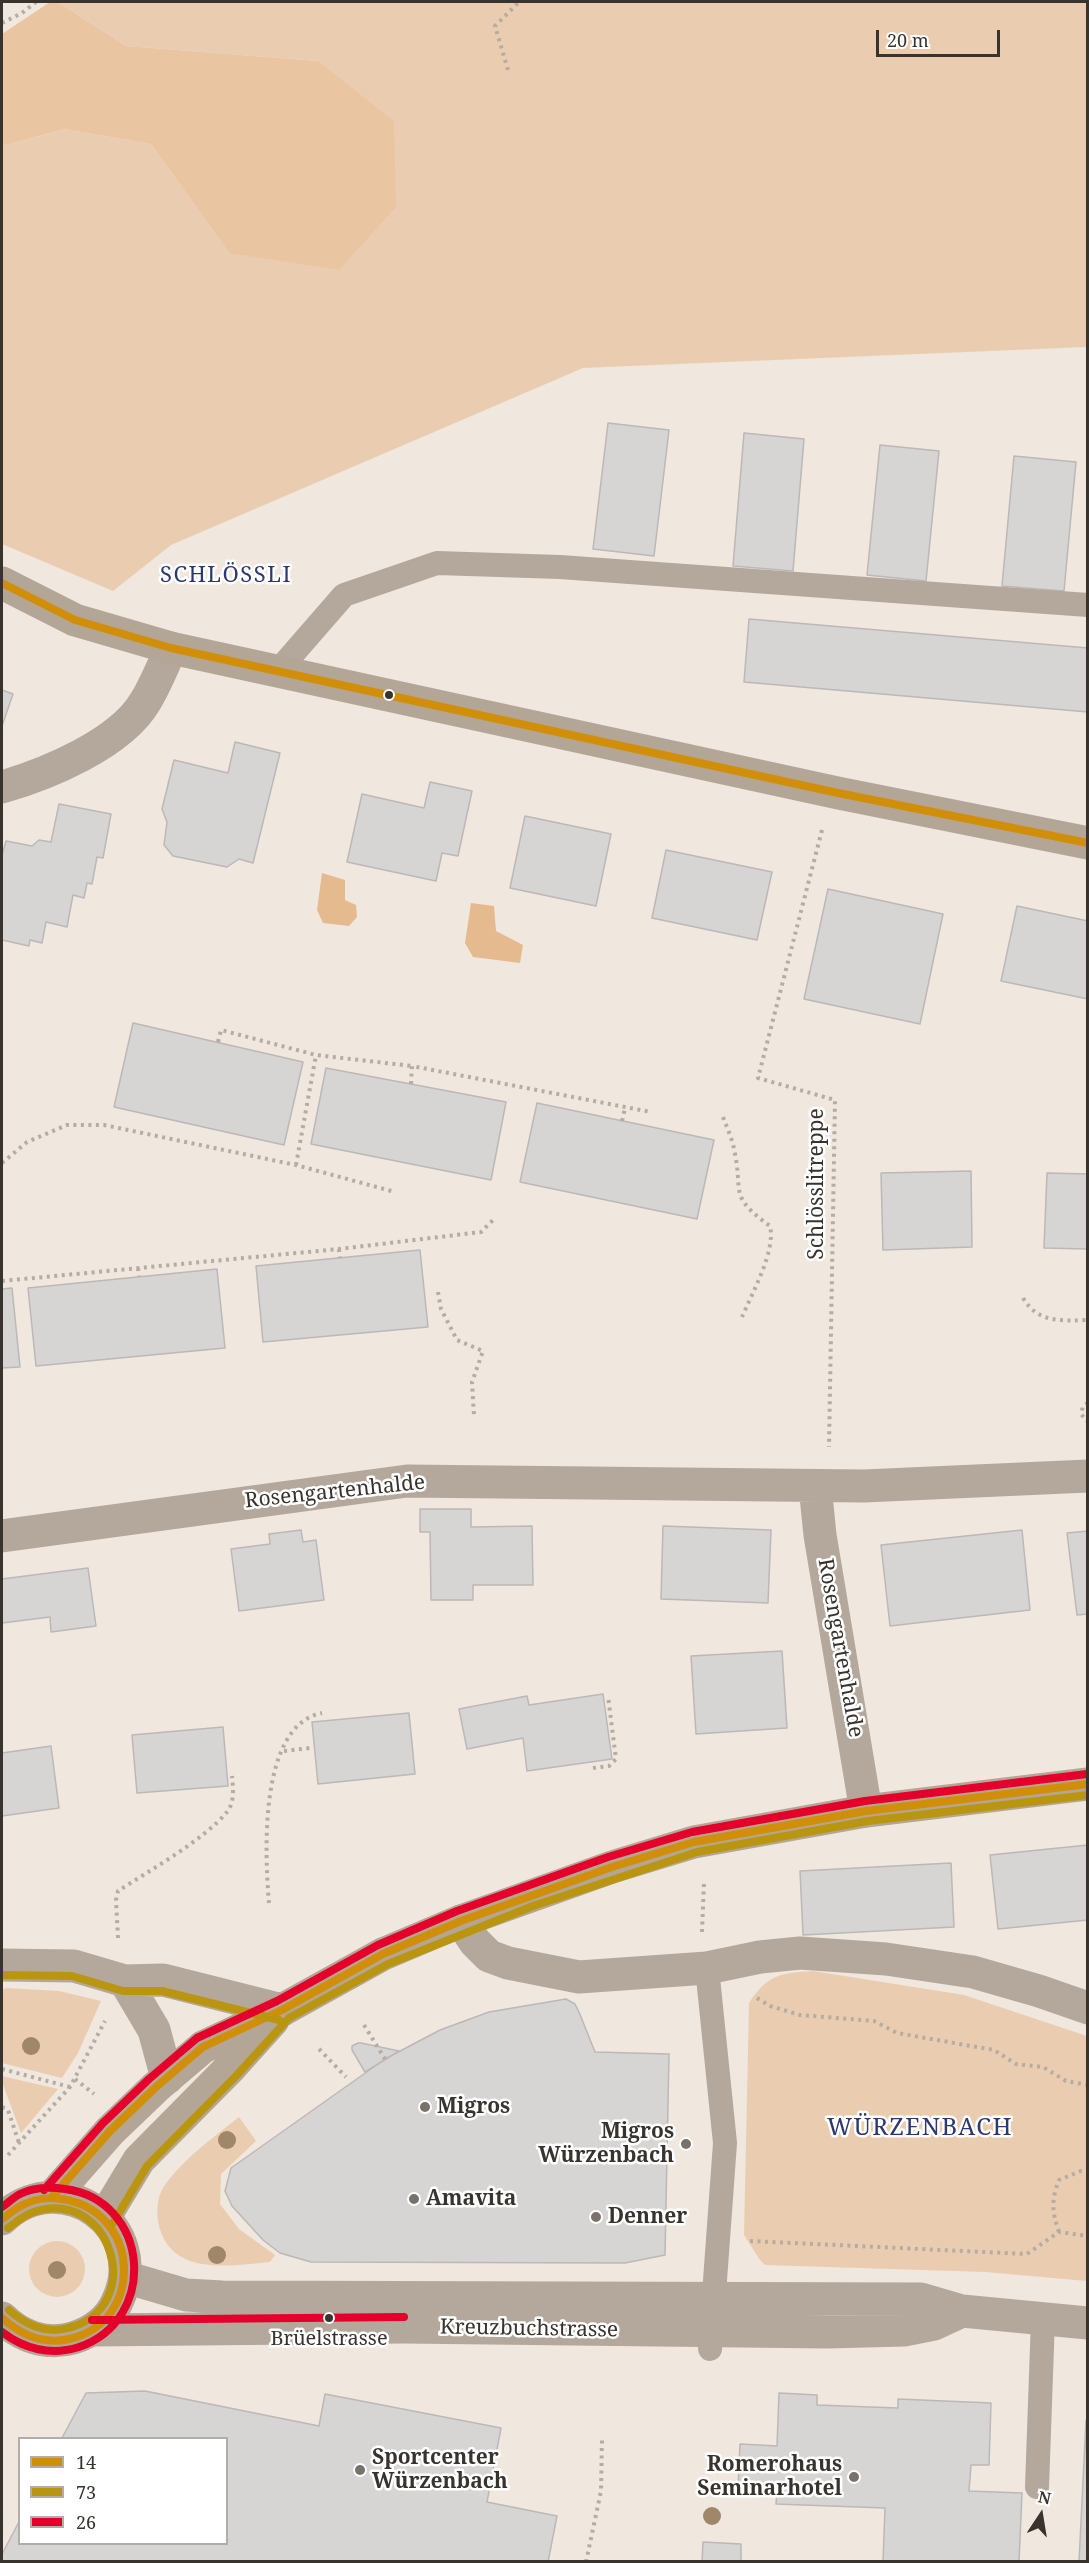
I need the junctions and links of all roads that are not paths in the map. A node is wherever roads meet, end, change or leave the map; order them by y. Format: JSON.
{"nodes":[{"id":1,"x":2,"y":582,"type":"edge"},
{"id":2,"x":1088,"y":605,"type":"edge"},
{"id":3,"x":171,"y":648,"type":"junction"},
{"id":4,"x":277,"y":672,"type":"junction"},
{"id":5,"x":2,"y":787,"type":"edge"},
{"id":6,"x":1088,"y":843,"type":"edge"},
{"id":7,"x":822,"y":1472,"type":"junction"},
{"id":8,"x":1088,"y":1476,"type":"edge"},
{"id":9,"x":2,"y":1536,"type":"edge"},
{"id":10,"x":1088,"y":1784,"type":"edge"},
{"id":11,"x":866,"y":1811,"type":"junction"},
{"id":12,"x":461,"y":1921,"type":"junction"},
{"id":13,"x":2,"y":1965,"type":"edge"},
{"id":14,"x":707,"y":1968,"type":"junction"},
{"id":15,"x":125,"y":1981,"type":"junction"},
{"id":16,"x":1088,"y":2008,"type":"edge"},
{"id":17,"x":282,"y":2010,"type":"junction"},
{"id":18,"x":167,"y":2078,"type":"junction"},
{"id":19,"x":52,"y":2197,"type":"junction"},
{"id":20,"x":104,"y":2218,"type":"junction"},
{"id":21,"x":2,"y":2219,"type":"edge"},
{"id":22,"x":125,"y":2277,"type":"junction"},
{"id":23,"x":715,"y":2298,"type":"junction"},
{"id":24,"x":962,"y":2311,"type":"junction"},
{"id":25,"x":2,"y":2318,"type":"edge"},
{"id":26,"x":1043,"y":2319,"type":"junction"},
{"id":27,"x":1088,"y":2323,"type":"edge"},
{"id":28,"x":92,"y":2330,"type":"junction"},
{"id":29,"x":711,"y":2340,"type":"junction"},
{"id":30,"x":15,"y":2344,"type":"edge"},
{"id":31,"x":1036,"y":2487,"type":"dead end"}],
"edges":[{"from":1,"to":3,"type":"main road"},
{"from":2,"to":4,"type":"lane"},
{"from":3,"to":4,"type":"main road"},
{"from":3,"to":5,"type":"street"},
{"from":4,"to":6,"type":"main road"},
{"from":7,"to":8,"type":"street","name":"Rosengartenhalde"},
{"from":7,"to":9,"type":"street","name":"Rosengartenhalde"},
{"from":7,"to":11,"type":"street","name":"Rosengartenhalde"},
{"from":10,"to":11,"type":"main road"},
{"from":11,"to":12,"type":"main road"},
{"from":12,"to":14,"type":"street"},
{"from":12,"to":17,"type":"main road"},
{"from":13,"to":15,"type":"street"},
{"from":14,"to":16,"type":"street"},
{"from":14,"to":23,"type":"lane"},
{"from":15,"to":17,"type":"street"},
{"from":15,"to":18,"type":"street"},
{"from":17,"to":18,"type":"main road"},
{"from":17,"to":20,"type":"main road"},
{"from":18,"to":19,"type":"main road"},
{"from":19,"to":20,"type":"main road"},
{"from":19,"to":21,"type":"main road"},
{"from":20,"to":22,"type":"main road"},
{"from":22,"to":23,"type":"street","name":"Kreuzbuchstrasse"},
{"from":22,"to":28,"type":"main road"},
{"from":23,"to":24,"type":"street","name":"Kreuzbuchstrasse"},
{"from":23,"to":29,"type":"lane"},
{"from":24,"to":26,"type":"street","name":"Kreuzbuchstrasse"},
{"from":24,"to":29,"type":"street","name":"Kreuzbuchstrasse"},
{"from":25,"to":30,"type":"main road"},
{"from":26,"to":27,"type":"street","name":"Kreuzbuchstrasse"},
{"from":26,"to":31,"type":"lane"},
{"from":28,"to":29,"type":"street","name":"Kreuzbuchstrasse"},
{"from":28,"to":30,"type":"main road"}]}
